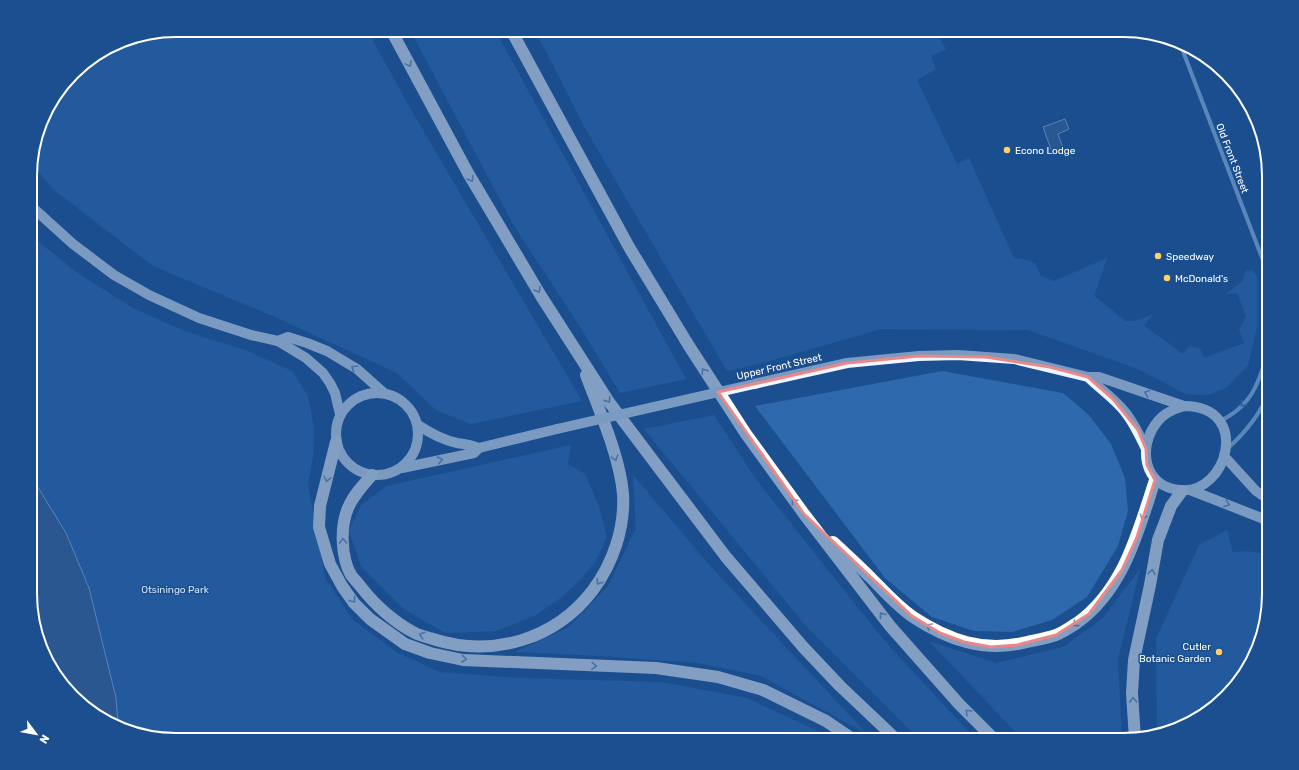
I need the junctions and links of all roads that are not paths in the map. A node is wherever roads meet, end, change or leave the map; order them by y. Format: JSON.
{"nodes":[{"id":1,"x":395,"y":37,"type":"edge"},
{"id":2,"x":515,"y":37,"type":"edge"},
{"id":3,"x":1183,"y":52,"type":"edge"},
{"id":4,"x":37,"y":212,"type":"edge"},
{"id":5,"x":1262,"y":258,"type":"edge"},
{"id":6,"x":278,"y":341,"type":"junction"},
{"id":7,"x":579,"y":355,"type":"junction"},
{"id":8,"x":1262,"y":370,"type":"edge"},
{"id":9,"x":1088,"y":377,"type":"junction"},
{"id":10,"x":384,"y":393,"type":"junction"},
{"id":11,"x":1184,"y":406,"type":"junction"},
{"id":12,"x":1262,"y":407,"type":"edge"},
{"id":13,"x":340,"y":414,"type":"junction"},
{"id":14,"x":1220,"y":421,"type":"junction"},
{"id":15,"x":418,"y":425,"type":"junction"},
{"id":16,"x":336,"y":442,"type":"junction"},
{"id":17,"x":479,"y":448,"type":"junction"},
{"id":18,"x":1146,"y":449,"type":"junction"},
{"id":19,"x":1225,"y":453,"type":"junction"},
{"id":20,"x":402,"y":468,"type":"junction"},
{"id":21,"x":372,"y":475,"type":"junction"},
{"id":22,"x":1156,"y":480,"type":"junction"},
{"id":23,"x":1186,"y":490,"type":"junction"},
{"id":24,"x":1262,"y":495,"type":"edge"},
{"id":25,"x":804,"y":514,"type":"junction"},
{"id":26,"x":1262,"y":518,"type":"edge"},
{"id":27,"x":844,"y":733,"type":"edge"},
{"id":28,"x":890,"y":733,"type":"edge"},
{"id":29,"x":988,"y":733,"type":"edge"},
{"id":30,"x":1135,"y":733,"type":"edge"}],
"edges":[{"from":1,"to":7,"type":"highway","one_way":true},
{"from":25,"to":2,"type":"highway","one_way":true},
{"from":3,"to":5,"type":"street","name":"Old Front Street"},
{"from":4,"to":6,"type":"main road","name":"Upper Front Street"},
{"from":10,"to":6,"type":"main road","name":"Upper Front Street","one_way":true},
{"from":6,"to":13,"type":"main road","name":"Upper Front Street"},
{"from":7,"to":21,"type":"highway","one_way":true},
{"from":7,"to":28,"type":"highway","one_way":true},
{"from":8,"to":14,"type":"street","one_way":true},
{"from":11,"to":9,"type":"main road","name":"Upper Front Street","one_way":true},
{"from":9,"to":17,"type":"main road","name":"Upper Front Street","bridge":true},
{"from":9,"to":18,"type":"main road","name":"Upper Front Street"},
{"from":10,"to":13,"type":"main road"},
{"from":10,"to":15,"type":"main road","name":"Upper Front Street"},
{"from":11,"to":14,"type":"main road","name":"Upper Front Street"},
{"from":11,"to":18,"type":"main road","name":"Upper Front Street"},
{"from":12,"to":19,"type":"street"},
{"from":13,"to":16,"type":"main road","name":"Upper Front Street"},
{"from":14,"to":19,"type":"main road"},
{"from":15,"to":17,"type":"main road","name":"Upper Front Street"},
{"from":15,"to":20,"type":"main road"},
{"from":16,"to":21,"type":"main road","name":"Upper Front Street"},
{"from":16,"to":27,"type":"highway","one_way":true},
{"from":20,"to":17,"type":"main road","name":"Upper Front Street","one_way":true},
{"from":18,"to":22,"type":"main road","name":"Upper Front Street"},
{"from":19,"to":23,"type":"main road"},
{"from":19,"to":24,"type":"main road"},
{"from":20,"to":21,"type":"main road","name":"Upper Front Street"},
{"from":22,"to":23,"type":"main road"},
{"from":22,"to":25,"type":"highway","one_way":true},
{"from":23,"to":26,"type":"main road","one_way":true},
{"from":30,"to":23,"type":"highway","one_way":true},
{"from":29,"to":25,"type":"highway","one_way":true}]}
